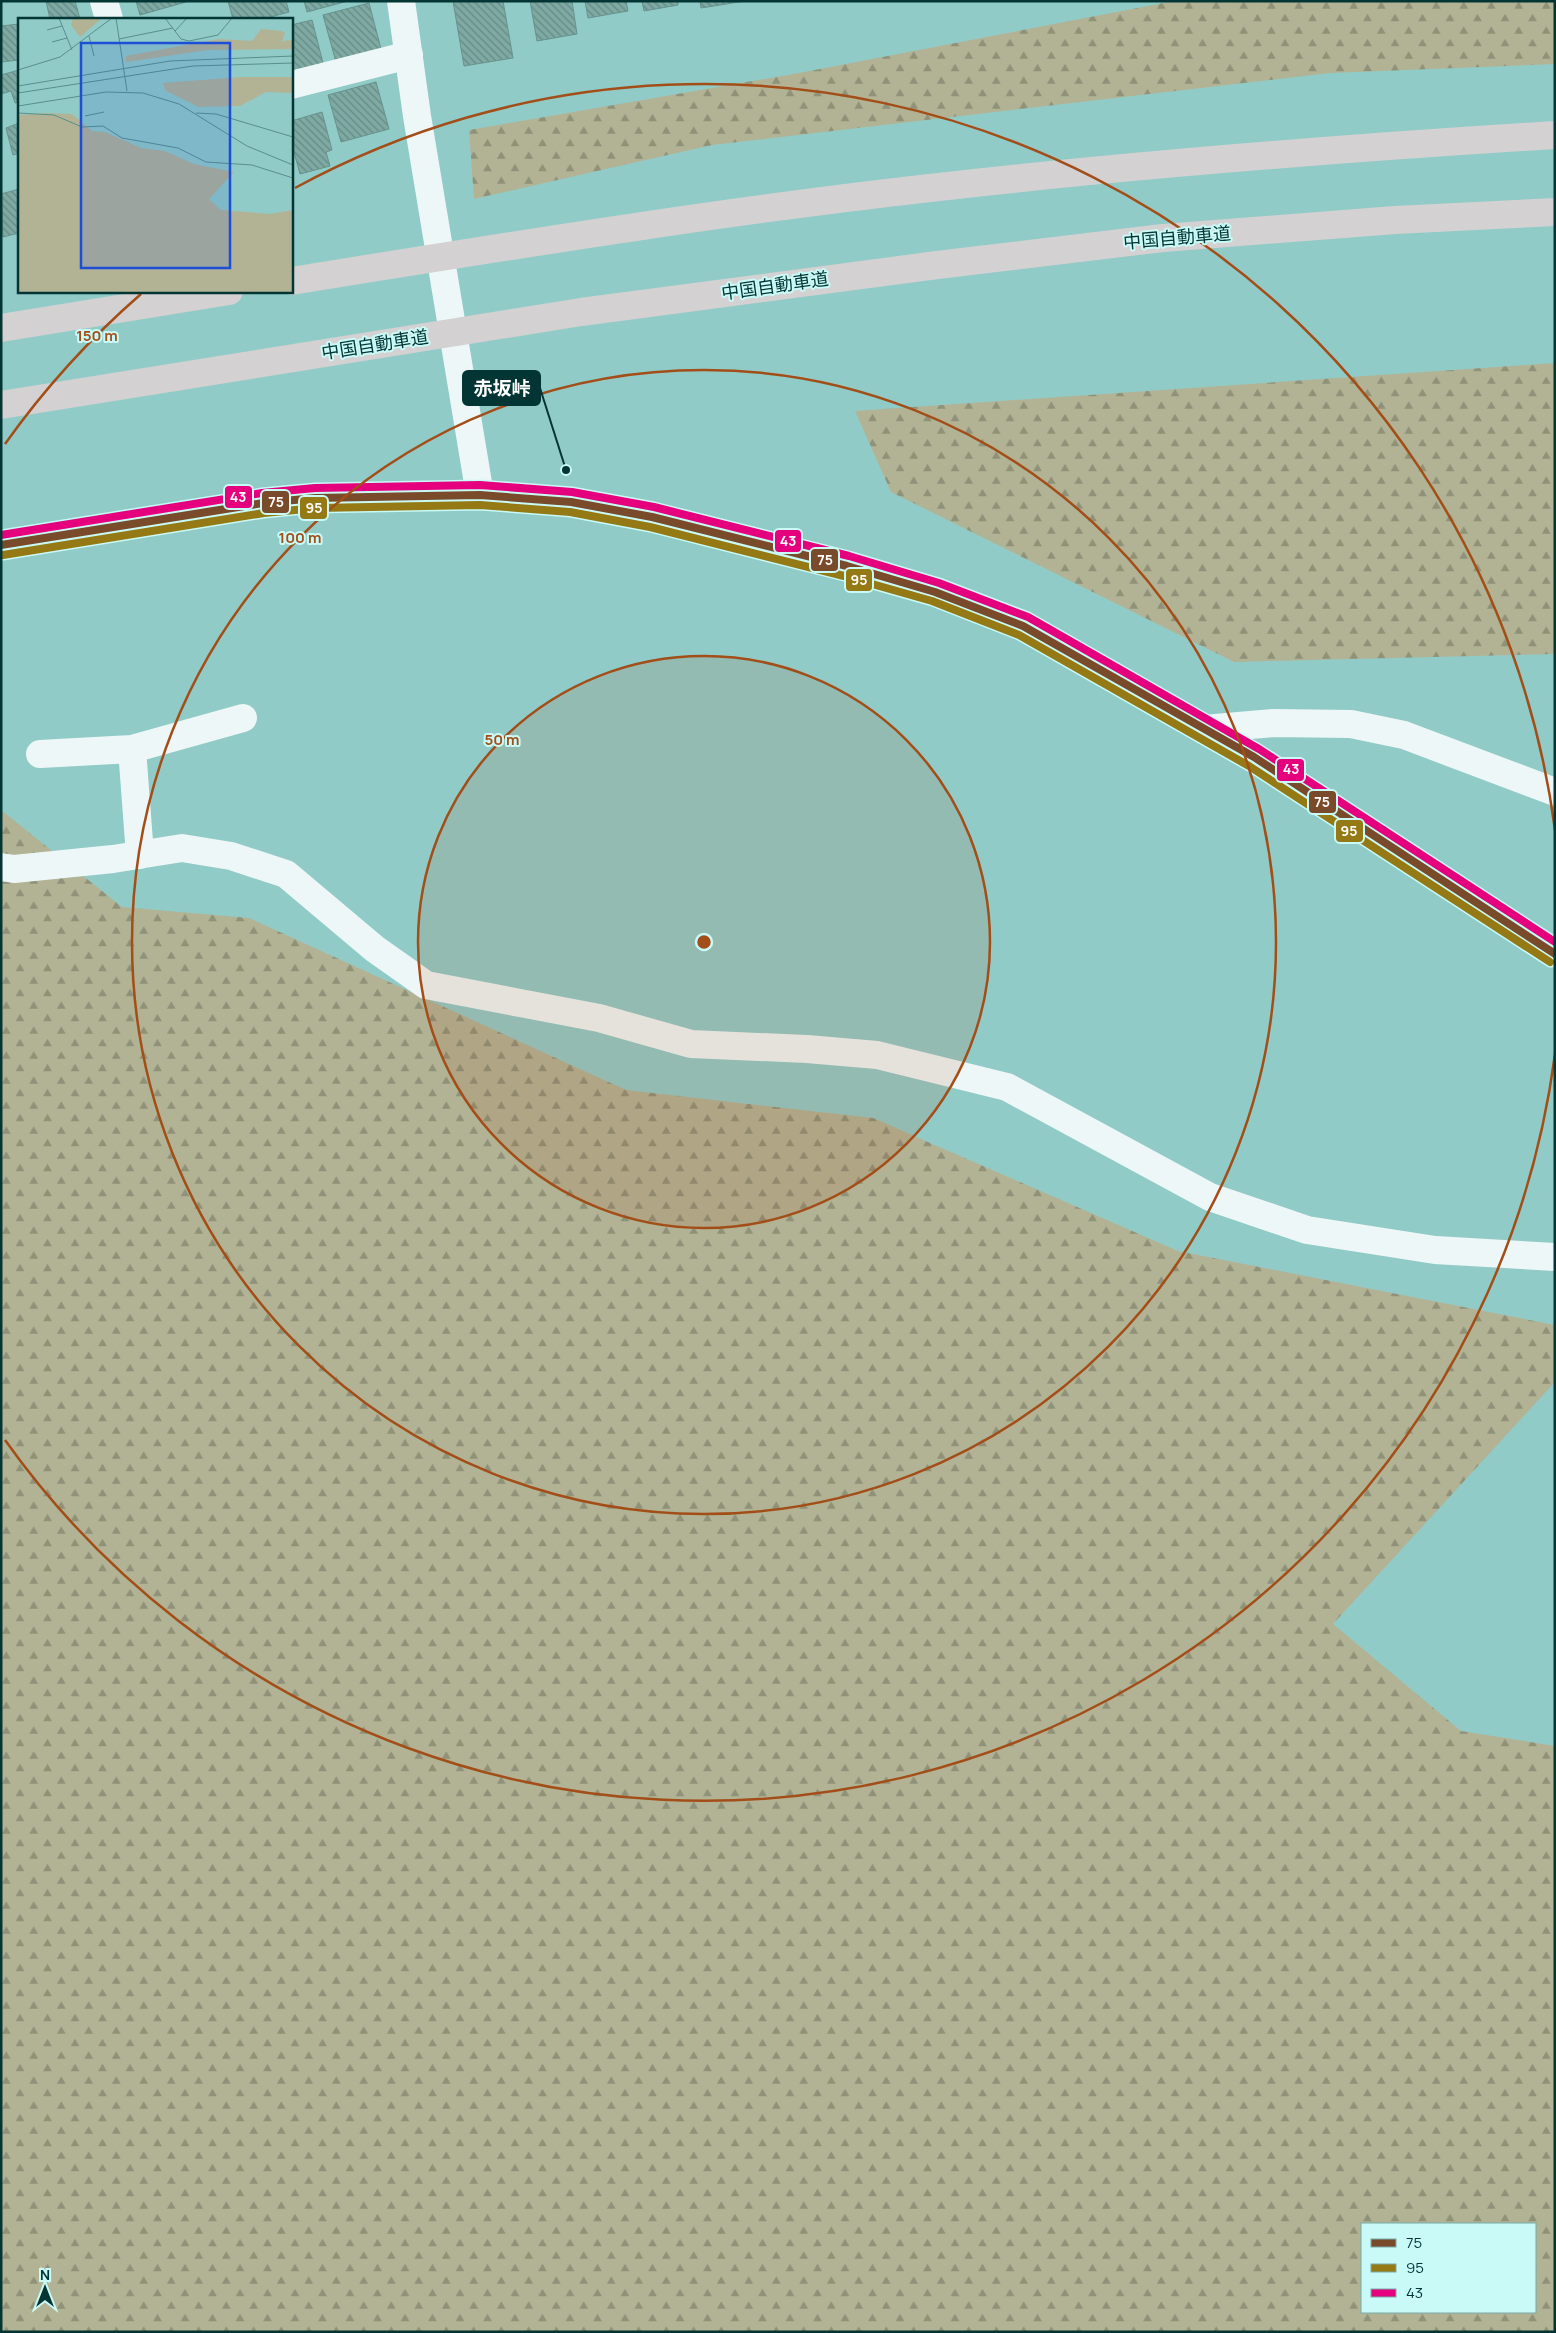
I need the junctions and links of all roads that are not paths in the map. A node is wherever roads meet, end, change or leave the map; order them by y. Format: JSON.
{"nodes":[{"id":1,"x":104,"y":1,"type":"edge"},
{"id":2,"x":401,"y":1,"type":"edge"},
{"id":3,"x":108,"y":18,"type":"edge"},
{"id":4,"x":409,"y":55,"type":"junction"},
{"id":5,"x":292,"y":85,"type":"edge"},
{"id":6,"x":1555,"y":134,"type":"edge"},
{"id":7,"x":1555,"y":212,"type":"edge"},
{"id":8,"x":292,"y":281,"type":"edge"},
{"id":9,"x":223,"y":292,"type":"edge"},
{"id":10,"x":1,"y":328,"type":"edge"},
{"id":11,"x":1,"y":406,"type":"edge"},
{"id":12,"x":480,"y":495,"type":"junction"},
{"id":13,"x":1,"y":545,"type":"edge"},
{"id":14,"x":243,"y":718,"type":"dead end"},
{"id":15,"x":1204,"y":729,"type":"junction"},
{"id":16,"x":132,"y":749,"type":"junction"},
{"id":17,"x":40,"y":754,"type":"dead end"},
{"id":18,"x":1555,"y":792,"type":"edge"},
{"id":19,"x":140,"y":855,"type":"junction"},
{"id":20,"x":1,"y":867,"type":"edge"},
{"id":21,"x":1555,"y":954,"type":"edge"},
{"id":22,"x":1555,"y":1257,"type":"edge"}],
"edges":[{"from":1,"to":3,"type":"street"},
{"from":2,"to":4,"type":"street"},
{"from":4,"to":5,"type":"street"},
{"from":4,"to":12,"type":"street"},
{"from":6,"to":8,"type":"highway"},
{"from":7,"to":11,"type":"highway","name":"中国自動車道"},
{"from":9,"to":10,"type":"highway"},
{"from":12,"to":13,"type":"highway"},
{"from":12,"to":15,"type":"highway"},
{"from":14,"to":16,"type":"street"},
{"from":15,"to":18,"type":"street"},
{"from":15,"to":21,"type":"highway"},
{"from":16,"to":17,"type":"street"},
{"from":16,"to":19,"type":"street"},
{"from":19,"to":20,"type":"street"},
{"from":19,"to":22,"type":"street"}]}
